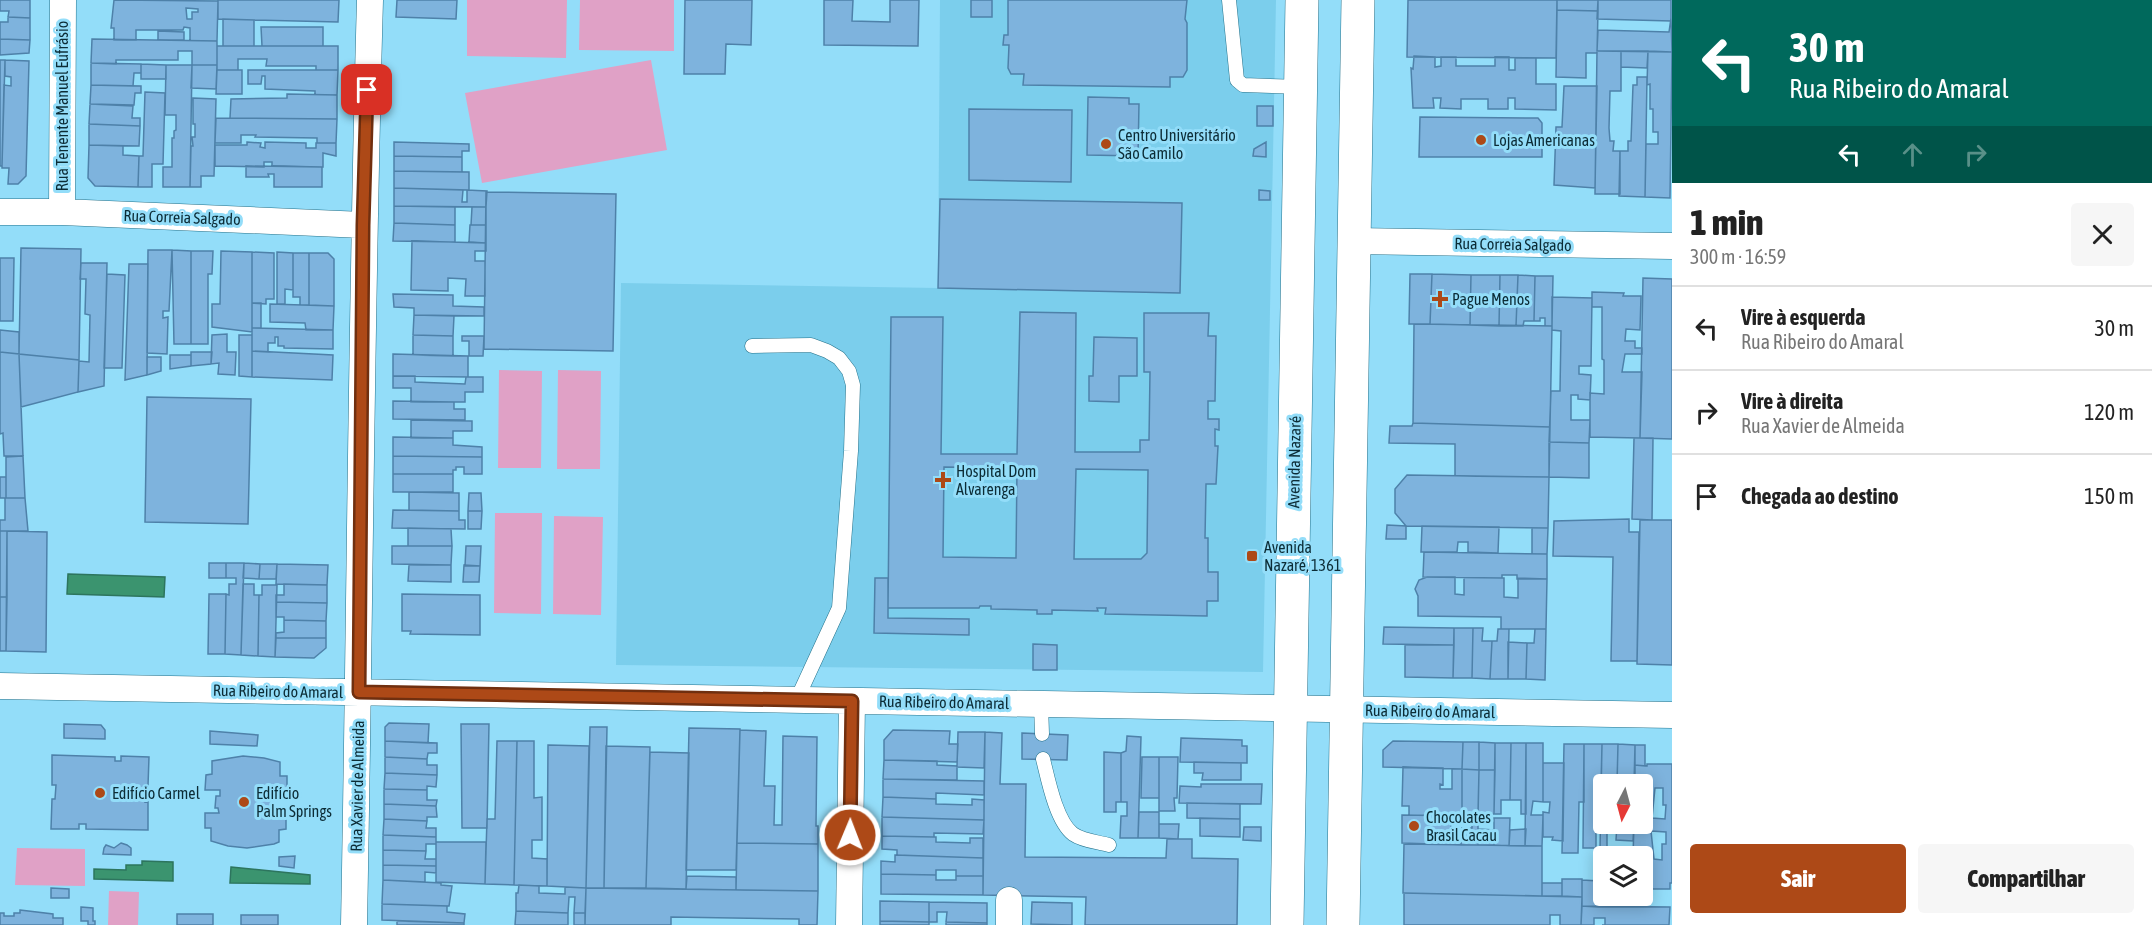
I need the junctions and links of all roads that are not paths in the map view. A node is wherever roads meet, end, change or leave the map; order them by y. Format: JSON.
{"nodes":[{"id":1,"x":63,"y":0,"type":"edge"},
{"id":2,"x":370,"y":0,"type":"edge"},
{"id":3,"x":1229,"y":0,"type":"edge"},
{"id":4,"x":1302,"y":0,"type":"edge"},
{"id":5,"x":1358,"y":0,"type":"edge"},
{"id":6,"x":1301,"y":87,"type":"junction"},
{"id":7,"x":0,"y":212,"type":"edge"},
{"id":8,"x":62,"y":212,"type":"junction"},
{"id":9,"x":363,"y":225,"type":"junction"},
{"id":10,"x":1354,"y":241,"type":"junction"},
{"id":11,"x":1672,"y":246,"type":"edge"},
{"id":12,"x":752,"y":346,"type":"dead end"},
{"id":13,"x":0,"y":686,"type":"edge"},
{"id":14,"x":359,"y":692,"type":"junction"},
{"id":15,"x":797,"y":699,"type":"junction"},
{"id":16,"x":852,"y":701,"type":"junction"},
{"id":17,"x":1041,"y":704,"type":"junction"},
{"id":18,"x":1290,"y":708,"type":"junction"},
{"id":19,"x":1346,"y":709,"type":"junction"},
{"id":20,"x":1672,"y":715,"type":"edge"},
{"id":21,"x":1042,"y":734,"type":"dead end"},
{"id":22,"x":1043,"y":759,"type":"dead end"},
{"id":23,"x":1109,"y":844,"type":"dead end"},
{"id":24,"x":354,"y":925,"type":"edge"},
{"id":25,"x":849,"y":925,"type":"edge"},
{"id":26,"x":1287,"y":925,"type":"edge"},
{"id":27,"x":1342,"y":925,"type":"edge"}],
"edges":[{"from":1,"to":8,"type":"street","name":"Rua Tenente Manuel Eufrásio"},
{"from":2,"to":9,"type":"street","name":"Rua Xavier de Almeida"},
{"from":3,"to":6,"type":"lane"},
{"from":4,"to":6,"type":"main road","name":"Avenida Nazaré"},
{"from":5,"to":10,"type":"main road"},
{"from":6,"to":18,"type":"main road","name":"Avenida Nazaré"},
{"from":7,"to":8,"type":"street","name":"Rua Correia Salgado"},
{"from":8,"to":9,"type":"street","name":"Rua Correia Salgado"},
{"from":9,"to":14,"type":"street","name":"Rua Xavier de Almeida"},
{"from":10,"to":11,"type":"street","name":"Rua Correia Salgado"},
{"from":10,"to":19,"type":"main road"},
{"from":12,"to":15,"type":"lane"},
{"from":13,"to":14,"type":"street","name":"Rua Ribeiro do Amaral"},
{"from":14,"to":15,"type":"street","name":"Rua Ribeiro do Amaral"},
{"from":14,"to":24,"type":"street","name":"Rua Xavier de Almeida"},
{"from":15,"to":16,"type":"street","name":"Rua Ribeiro do Amaral"},
{"from":16,"to":17,"type":"street","name":"Rua Ribeiro do Amaral"},
{"from":16,"to":25,"type":"street"},
{"from":17,"to":18,"type":"street","name":"Rua Ribeiro do Amaral"},
{"from":17,"to":21,"type":"lane"},
{"from":18,"to":19,"type":"street","name":"Rua Ribeiro do Amaral"},
{"from":18,"to":26,"type":"main road","name":"Avenida Nazaré"},
{"from":19,"to":20,"type":"street","name":"Rua Ribeiro do Amaral"},
{"from":19,"to":27,"type":"main road"},
{"from":22,"to":23,"type":"lane"}]}
